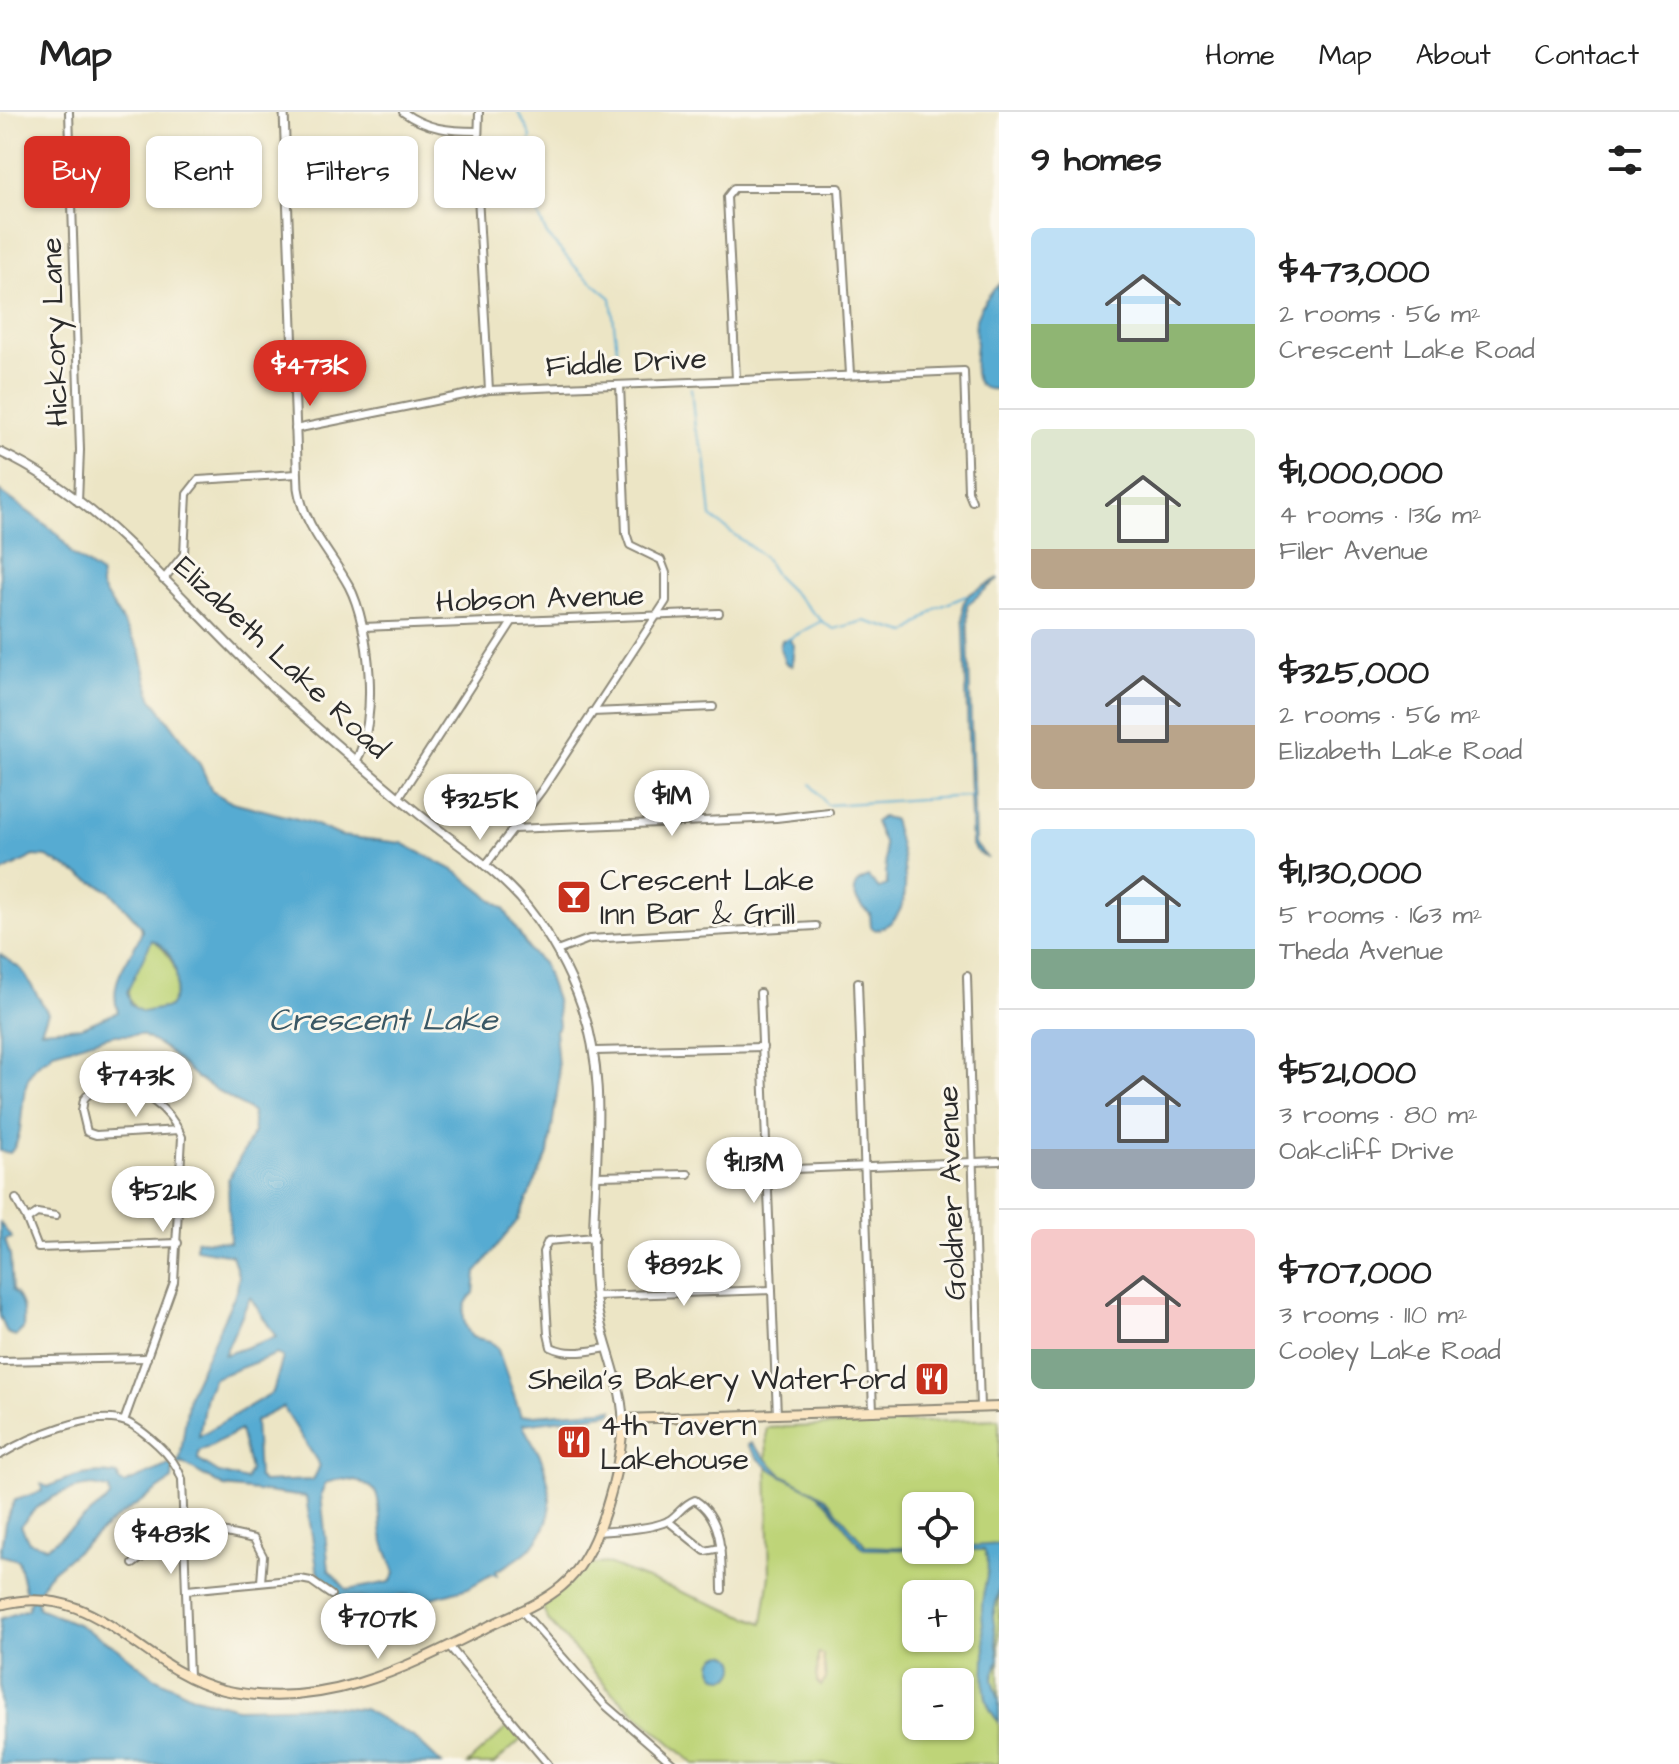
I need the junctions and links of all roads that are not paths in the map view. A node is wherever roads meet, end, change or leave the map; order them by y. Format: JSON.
{"nodes":[{"id":1,"x":69,"y":112,"type":"edge"},
{"id":2,"x":284,"y":112,"type":"edge"},
{"id":3,"x":403,"y":112,"type":"edge"},
{"id":4,"x":479,"y":112,"type":"edge"},
{"id":5,"x":477,"y":131,"type":"junction"},
{"id":6,"x":850,"y":374,"type":"junction"},
{"id":7,"x":736,"y":379,"type":"junction"},
{"id":8,"x":620,"y":385,"type":"junction"},
{"id":9,"x":489,"y":390,"type":"junction"},
{"id":10,"x":295,"y":429,"type":"junction"},
{"id":11,"x":0,"y":452,"type":"edge"},
{"id":12,"x":297,"y":474,"type":"junction"},
{"id":13,"x":972,"y":501,"type":"dead end"},
{"id":14,"x":78,"y":502,"type":"junction"},
{"id":15,"x":163,"y":580,"type":"junction"},
{"id":16,"x":719,"y":613,"type":"dead end"},
{"id":17,"x":658,"y":616,"type":"junction"},
{"id":18,"x":512,"y":622,"type":"junction"},
{"id":19,"x":363,"y":627,"type":"junction"},
{"id":20,"x":713,"y":707,"type":"dead end"},
{"id":21,"x":592,"y":712,"type":"junction"},
{"id":22,"x":356,"y":761,"type":"junction"},
{"id":23,"x":399,"y":797,"type":"junction"},
{"id":24,"x":829,"y":812,"type":"dead end"},
{"id":25,"x":513,"y":829,"type":"junction"},
{"id":26,"x":485,"y":866,"type":"junction"},
{"id":27,"x":816,"y":926,"type":"dead end"},
{"id":28,"x":557,"y":951,"type":"junction"},
{"id":29,"x":967,"y":976,"type":"dead end"},
{"id":30,"x":858,"y":982,"type":"dead end"},
{"id":31,"x":760,"y":993,"type":"dead end"},
{"id":32,"x":763,"y":1047,"type":"junction"},
{"id":33,"x":595,"y":1051,"type":"junction"},
{"id":34,"x":179,"y":1130,"type":"junction"},
{"id":35,"x":999,"y":1161,"type":"edge"},
{"id":36,"x":970,"y":1162,"type":"junction"},
{"id":37,"x":863,"y":1166,"type":"junction"},
{"id":38,"x":768,"y":1170,"type":"junction"},
{"id":39,"x":688,"y":1174,"type":"dead end"},
{"id":40,"x":597,"y":1176,"type":"junction"},
{"id":41,"x":16,"y":1199,"type":"dead end"},
{"id":42,"x":56,"y":1216,"type":"dead end"},
{"id":43,"x":27,"y":1220,"type":"junction"},
{"id":44,"x":595,"y":1237,"type":"junction"},
{"id":45,"x":178,"y":1243,"type":"junction"},
{"id":46,"x":772,"y":1290,"type":"junction"},
{"id":47,"x":595,"y":1296,"type":"junction"},
{"id":48,"x":607,"y":1348,"type":"junction"},
{"id":49,"x":147,"y":1358,"type":"junction"},
{"id":50,"x":0,"y":1361,"type":"edge"},
{"id":51,"x":999,"y":1407,"type":"edge"},
{"id":52,"x":980,"y":1408,"type":"junction"},
{"id":53,"x":873,"y":1412,"type":"junction"},
{"id":54,"x":777,"y":1415,"type":"junction"},
{"id":55,"x":623,"y":1419,"type":"junction"},
{"id":56,"x":124,"y":1421,"type":"junction"},
{"id":57,"x":0,"y":1455,"type":"edge"},
{"id":58,"x":668,"y":1521,"type":"junction"},
{"id":59,"x":185,"y":1524,"type":"junction"},
{"id":60,"x":597,"y":1532,"type":"junction"},
{"id":61,"x":185,"y":1534,"type":"junction"},
{"id":62,"x":721,"y":1548,"type":"junction"},
{"id":63,"x":133,"y":1564,"type":"dead end"},
{"id":64,"x":261,"y":1582,"type":"junction"},
{"id":65,"x":187,"y":1590,"type":"junction"},
{"id":66,"x":722,"y":1590,"type":"dead end"},
{"id":67,"x":331,"y":1595,"type":"dead end"},
{"id":68,"x":0,"y":1605,"type":"edge"},
{"id":69,"x":521,"y":1610,"type":"junction"},
{"id":70,"x":449,"y":1646,"type":"junction"},
{"id":71,"x":189,"y":1677,"type":"junction"},
{"id":72,"x":548,"y":1764,"type":"edge"},
{"id":73,"x":673,"y":1764,"type":"edge"}],
"edges":[{"from":1,"to":14,"type":"street","name":"Hickory Lane"},
{"from":2,"to":10,"type":"street"},
{"from":3,"to":5,"type":"street"},
{"from":4,"to":5,"type":"street"},
{"from":5,"to":9,"type":"street"},
{"from":6,"to":7,"type":"street","name":"Fiddle Drive"},
{"from":6,"to":7,"type":"street"},
{"from":6,"to":13,"type":"street","name":"Fiddle Drive"},
{"from":7,"to":8,"type":"street","name":"Fiddle Drive"},
{"from":8,"to":9,"type":"street","name":"Fiddle Drive"},
{"from":8,"to":17,"type":"street"},
{"from":9,"to":10,"type":"street","name":"Fiddle Drive"},
{"from":10,"to":12,"type":"street"},
{"from":11,"to":14,"type":"street","name":"Elizabeth Lake Road"},
{"from":12,"to":15,"type":"street"},
{"from":12,"to":19,"type":"street"},
{"from":14,"to":15,"type":"street","name":"Elizabeth Lake Road"},
{"from":15,"to":22,"type":"street","name":"Elizabeth Lake Road"},
{"from":16,"to":17,"type":"street","name":"Hobson Avenue"},
{"from":17,"to":18,"type":"street","name":"Hobson Avenue"},
{"from":17,"to":21,"type":"street"},
{"from":18,"to":19,"type":"street","name":"Hobson Avenue"},
{"from":18,"to":23,"type":"street"},
{"from":19,"to":22,"type":"street"},
{"from":20,"to":21,"type":"street"},
{"from":21,"to":25,"type":"street"},
{"from":22,"to":23,"type":"street","name":"Elizabeth Lake Road"},
{"from":23,"to":26,"type":"street","name":"Elizabeth Lake Road"},
{"from":24,"to":25,"type":"street"},
{"from":25,"to":26,"type":"street"},
{"from":26,"to":28,"type":"street","name":"Elizabeth Lake Road"},
{"from":27,"to":28,"type":"street"},
{"from":28,"to":33,"type":"street","name":"Elizabeth Lake Road"},
{"from":29,"to":36,"type":"street","name":"Goldner Avenue"},
{"from":30,"to":37,"type":"street"},
{"from":31,"to":32,"type":"street"},
{"from":32,"to":33,"type":"street"},
{"from":32,"to":38,"type":"street"},
{"from":33,"to":40,"type":"street","name":"Elizabeth Lake Road"},
{"from":34,"to":34,"type":"street"},
{"from":34,"to":45,"type":"street"},
{"from":35,"to":36,"type":"street"},
{"from":36,"to":37,"type":"street"},
{"from":36,"to":52,"type":"street","name":"Goldner Avenue"},
{"from":37,"to":38,"type":"street"},
{"from":37,"to":53,"type":"street"},
{"from":38,"to":46,"type":"street"},
{"from":39,"to":40,"type":"street"},
{"from":40,"to":44,"type":"street","name":"Elizabeth Lake Road"},
{"from":41,"to":43,"type":"street"},
{"from":42,"to":43,"type":"street"},
{"from":43,"to":45,"type":"street"},
{"from":44,"to":47,"type":"street","name":"Elizabeth Lake Road"},
{"from":44,"to":48,"type":"street"},
{"from":45,"to":49,"type":"street"},
{"from":46,"to":47,"type":"street"},
{"from":46,"to":54,"type":"street"},
{"from":47,"to":48,"type":"street","name":"Elizabeth Lake Road"},
{"from":48,"to":55,"type":"street","name":"Elizabeth Lake Road"},
{"from":49,"to":50,"type":"street"},
{"from":49,"to":56,"type":"street"},
{"from":51,"to":52,"type":"main road"},
{"from":52,"to":53,"type":"main road"},
{"from":53,"to":54,"type":"main road"},
{"from":54,"to":55,"type":"main road"},
{"from":55,"to":60,"type":"main road"},
{"from":56,"to":57,"type":"street"},
{"from":56,"to":59,"type":"street"},
{"from":58,"to":60,"type":"street"},
{"from":58,"to":62,"type":"street"},
{"from":58,"to":62,"type":"street"},
{"from":59,"to":61,"type":"street"},
{"from":59,"to":64,"type":"street"},
{"from":60,"to":69,"type":"main road"},
{"from":61,"to":63,"type":"street"},
{"from":61,"to":65,"type":"street"},
{"from":62,"to":66,"type":"street"},
{"from":64,"to":65,"type":"street"},
{"from":64,"to":67,"type":"street"},
{"from":65,"to":71,"type":"street"},
{"from":68,"to":71,"type":"main road"},
{"from":69,"to":70,"type":"main road"},
{"from":69,"to":73,"type":"street"},
{"from":70,"to":71,"type":"main road"},
{"from":70,"to":72,"type":"street"}]}
